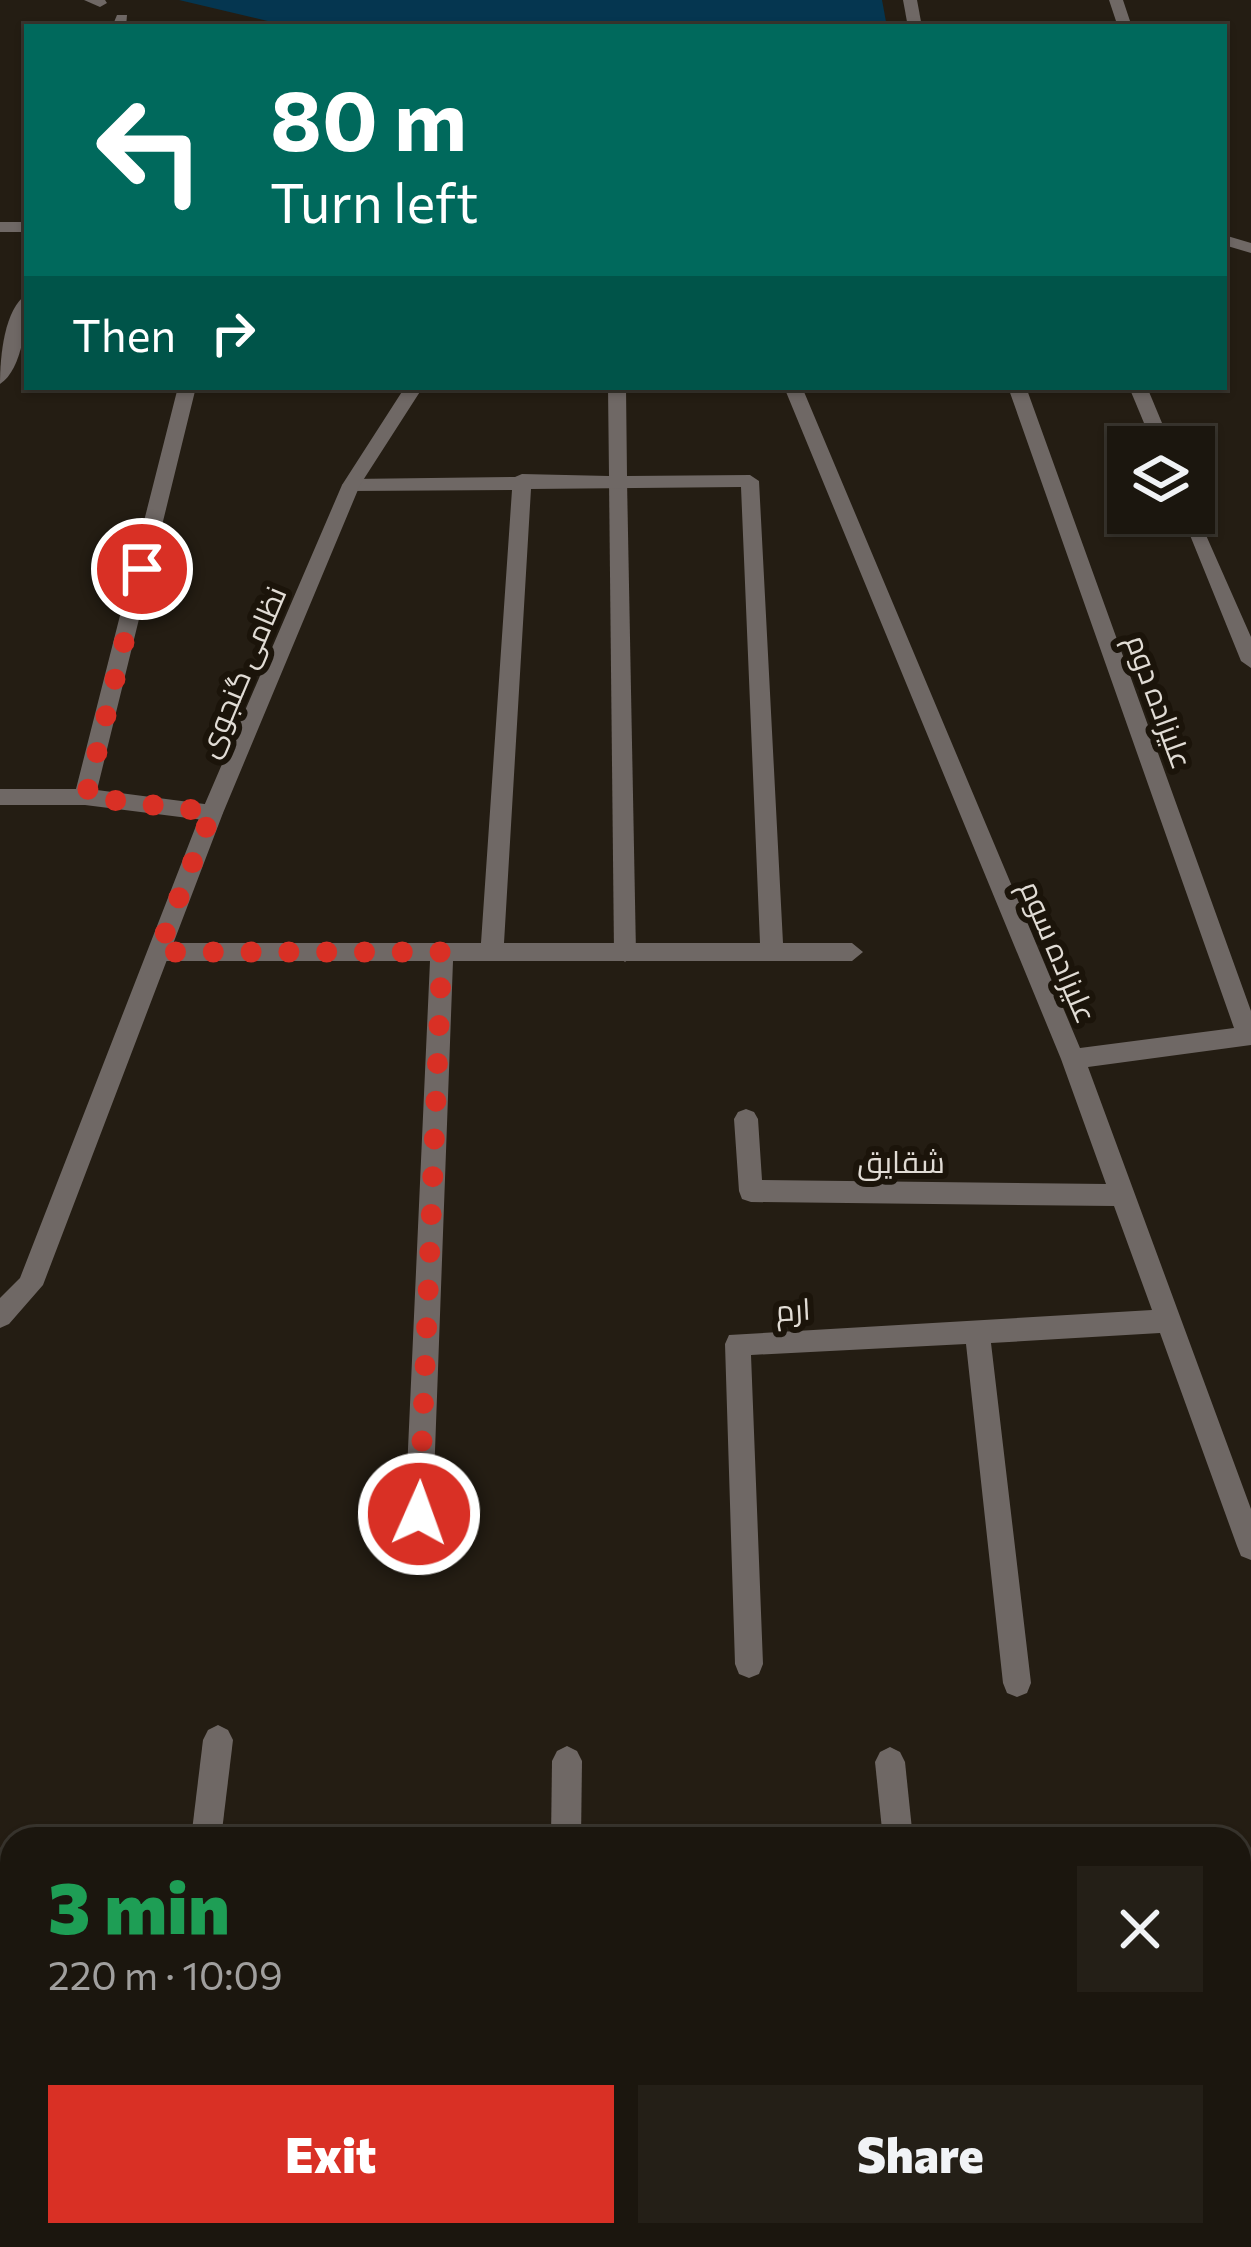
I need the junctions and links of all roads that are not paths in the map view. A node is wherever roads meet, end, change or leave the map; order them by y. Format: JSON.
{"nodes":[{"id":1,"x":24,"y":308,"type":"edge"},
{"id":2,"x":0,"y":378,"type":"edge"},
{"id":3,"x":186,"y":390,"type":"edge"},
{"id":4,"x":412,"y":390,"type":"edge"},
{"id":5,"x":617,"y":390,"type":"edge"},
{"id":6,"x":794,"y":390,"type":"edge"},
{"id":7,"x":1018,"y":390,"type":"edge"},
{"id":8,"x":1139,"y":390,"type":"edge"},
{"id":9,"x":1154,"y":426,"type":"edge"},
{"id":10,"x":522,"y":480,"type":"junction"},
{"id":11,"x":618,"y":480,"type":"junction"},
{"id":12,"x":351,"y":485,"type":"junction"},
{"id":13,"x":1199,"y":534,"type":"edge"},
{"id":14,"x":1251,"y":661,"type":"edge"},
{"id":15,"x":0,"y":797,"type":"edge"},
{"id":16,"x":86,"y":797,"type":"junction"},
{"id":17,"x":212,"y":812,"type":"junction"},
{"id":18,"x":158,"y":952,"type":"junction"},
{"id":19,"x":442,"y":952,"type":"junction"},
{"id":20,"x":852,"y":952,"type":"dead end"},
{"id":21,"x":492,"y":953,"type":"junction"},
{"id":22,"x":625,"y":953,"type":"junction"},
{"id":23,"x":772,"y":953,"type":"junction"},
{"id":24,"x":1250,"y":1035,"type":"edge"},
{"id":25,"x":1073,"y":1059,"type":"junction"},
{"id":26,"x":746,"y":1119,"type":"dead end"},
{"id":27,"x":1123,"y":1195,"type":"junction"},
{"id":28,"x":0,"y":1316,"type":"edge"},
{"id":29,"x":1171,"y":1321,"type":"junction"},
{"id":30,"x":977,"y":1331,"type":"junction"},
{"id":31,"x":1251,"y":1546,"type":"edge"},
{"id":32,"x":417,"y":1560,"type":"dead end"},
{"id":33,"x":749,"y":1664,"type":"dead end"},
{"id":34,"x":1017,"y":1683,"type":"dead end"},
{"id":35,"x":218,"y":1740,"type":"dead end"},
{"id":36,"x":567,"y":1761,"type":"dead end"},
{"id":37,"x":890,"y":1762,"type":"dead end"},
{"id":38,"x":207,"y":1827,"type":"edge"},
{"id":39,"x":566,"y":1827,"type":"edge"},
{"id":40,"x":897,"y":1827,"type":"edge"}],
"edges":[{"from":1,"to":2,"type":"street"},
{"from":3,"to":16,"type":"street"},
{"from":4,"to":12,"type":"street","name":"نظامی گنجوی"},
{"from":5,"to":11,"type":"street"},
{"from":6,"to":25,"type":"street","name":"علیزاده سوم"},
{"from":7,"to":24,"type":"street","name":"علیزاده دوم"},
{"from":8,"to":9,"type":"street"},
{"from":10,"to":11,"type":"street"},
{"from":10,"to":12,"type":"street"},
{"from":10,"to":21,"type":"street"},
{"from":11,"to":22,"type":"street"},
{"from":11,"to":23,"type":"street"},
{"from":12,"to":17,"type":"street","name":"نظامی گنجوی"},
{"from":13,"to":14,"type":"street"},
{"from":15,"to":16,"type":"street"},
{"from":16,"to":17,"type":"street"},
{"from":17,"to":18,"type":"street","name":"نظامی گنجوی"},
{"from":18,"to":19,"type":"street"},
{"from":18,"to":28,"type":"street","name":"نظامی گنجوی"},
{"from":19,"to":21,"type":"street"},
{"from":19,"to":32,"type":"street"},
{"from":20,"to":23,"type":"street"},
{"from":21,"to":22,"type":"street"},
{"from":22,"to":23,"type":"street"},
{"from":24,"to":25,"type":"street"},
{"from":25,"to":27,"type":"street","name":"علیزاده سوم"},
{"from":26,"to":27,"type":"street","name":"شقایق"},
{"from":27,"to":29,"type":"street","name":"علیزاده سوم"},
{"from":29,"to":30,"type":"street","name":"ارم"},
{"from":29,"to":31,"type":"street","name":"علیزاده سوم"},
{"from":30,"to":33,"type":"street","name":"ارم"},
{"from":30,"to":34,"type":"street"},
{"from":35,"to":38,"type":"street"},
{"from":36,"to":39,"type":"street"},
{"from":37,"to":40,"type":"street"}]}
